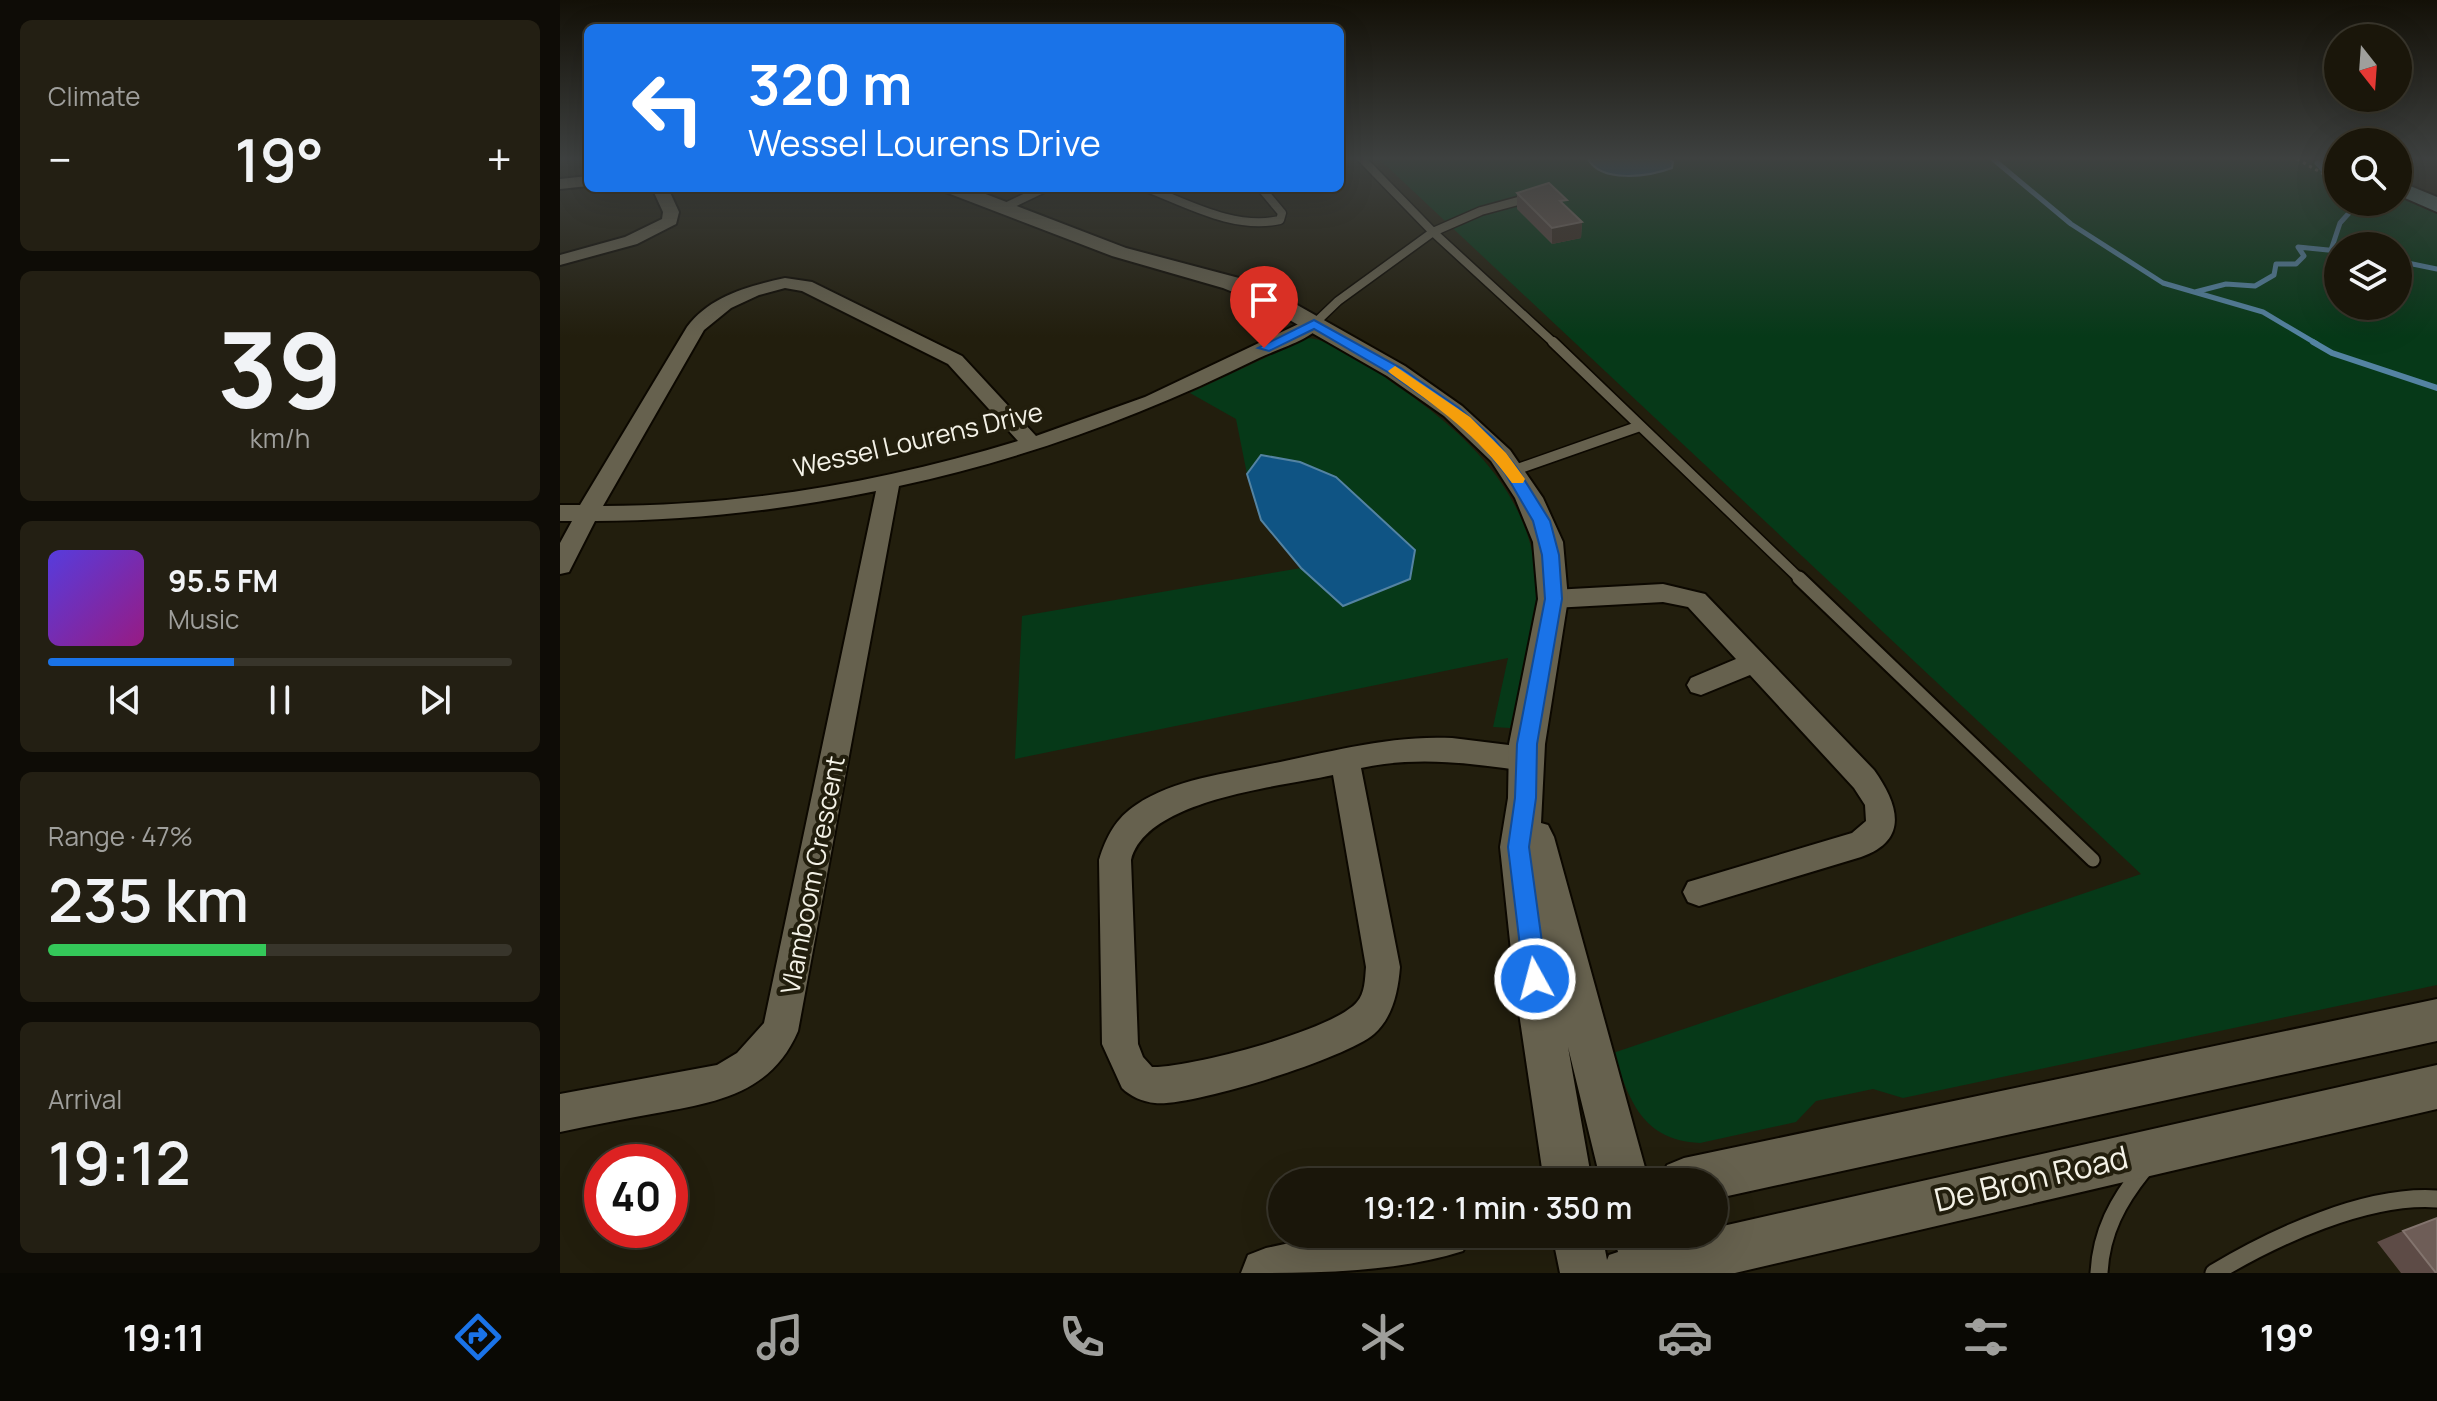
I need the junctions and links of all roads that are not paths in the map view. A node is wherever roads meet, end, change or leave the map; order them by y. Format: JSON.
{"nodes":[{"id":1,"x":670,"y":218,"type":"edge"},
{"id":2,"x":1030,"y":218,"type":"edge"},
{"id":3,"x":1233,"y":218,"type":"edge"},
{"id":4,"x":1280,"y":218,"type":"edge"},
{"id":5,"x":1420,"y":218,"type":"edge"},
{"id":6,"x":1464,"y":218,"type":"edge"},
{"id":7,"x":1433,"y":232,"type":"junction"},
{"id":8,"x":560,"y":260,"type":"edge"},
{"id":9,"x":1314,"y":324,"type":"junction"},
{"id":10,"x":1640,"y":426,"type":"junction"},
{"id":11,"x":1032,"y":444,"type":"junction"},
{"id":12,"x":1512,"y":471,"type":"junction"},
{"id":13,"x":889,"y":480,"type":"junction"},
{"id":14,"x":560,"y":513,"type":"edge"},
{"id":15,"x":585,"y":514,"type":"junction"},
{"id":16,"x":560,"y":566,"type":"edge"},
{"id":17,"x":1553,"y":599,"type":"junction"},
{"id":18,"x":1755,"y":662,"type":"junction"},
{"id":19,"x":1701,"y":685,"type":"dead end"},
{"id":20,"x":1345,"y":760,"type":"junction"},
{"id":21,"x":1526,"y":779,"type":"junction"},
{"id":22,"x":2093,"y":860,"type":"dead end"},
{"id":23,"x":1699,"y":892,"type":"dead end"},
{"id":24,"x":2437,"y":1020,"type":"edge"},
{"id":25,"x":2437,"y":1087,"type":"edge"},
{"id":26,"x":560,"y":1113,"type":"edge"},
{"id":27,"x":2161,"y":1149,"type":"junction"},
{"id":28,"x":1566,"y":1168,"type":"edge"},
{"id":29,"x":1622,"y":1168,"type":"edge"},
{"id":30,"x":1728,"y":1173,"type":"edge"},
{"id":31,"x":2437,"y":1199,"type":"edge"},
{"id":32,"x":1381,"y":1248,"type":"edge"},
{"id":33,"x":1580,"y":1248,"type":"edge"},
{"id":34,"x":1640,"y":1262,"type":"edge"},
{"id":35,"x":1266,"y":1273,"type":"edge"},
{"id":36,"x":1585,"y":1273,"type":"edge"},
{"id":37,"x":2099,"y":1273,"type":"edge"},
{"id":38,"x":2214,"y":1273,"type":"edge"}],
"edges":[{"from":1,"to":8,"type":"street"},
{"from":2,"to":9,"type":"street"},
{"from":3,"to":4,"type":"lane"},
{"from":5,"to":7,"type":"lane"},
{"from":6,"to":7,"type":"lane"},
{"from":7,"to":9,"type":"lane"},
{"from":7,"to":10,"type":"lane"},
{"from":9,"to":11,"type":"street","name":"Wessel Lourens Drive"},
{"from":9,"to":12,"type":"street"},
{"from":10,"to":12,"type":"lane"},
{"from":10,"to":22,"type":"lane"},
{"from":11,"to":13,"type":"street","name":"Wessel Lourens Drive"},
{"from":11,"to":15,"type":"street"},
{"from":12,"to":17,"type":"street"},
{"from":13,"to":15,"type":"street","name":"Wessel Lourens Drive"},
{"from":13,"to":26,"type":"street","name":"Vlamboom Crescent"},
{"from":14,"to":15,"type":"street","name":"Wessel Lourens Drive"},
{"from":15,"to":16,"type":"street"},
{"from":17,"to":18,"type":"street"},
{"from":17,"to":21,"type":"street"},
{"from":18,"to":19,"type":"street"},
{"from":18,"to":23,"type":"street"},
{"from":20,"to":20,"type":"street"},
{"from":20,"to":21,"type":"street"},
{"from":21,"to":28,"type":"street"},
{"from":21,"to":29,"type":"street"},
{"from":24,"to":30,"type":"street"},
{"from":25,"to":27,"type":"street","name":"De Bron Road"},
{"from":27,"to":34,"type":"street","name":"De Bron Road"},
{"from":27,"to":37,"type":"lane"},
{"from":31,"to":38,"type":"lane"},
{"from":32,"to":35,"type":"street"},
{"from":33,"to":36,"type":"street"}]}
